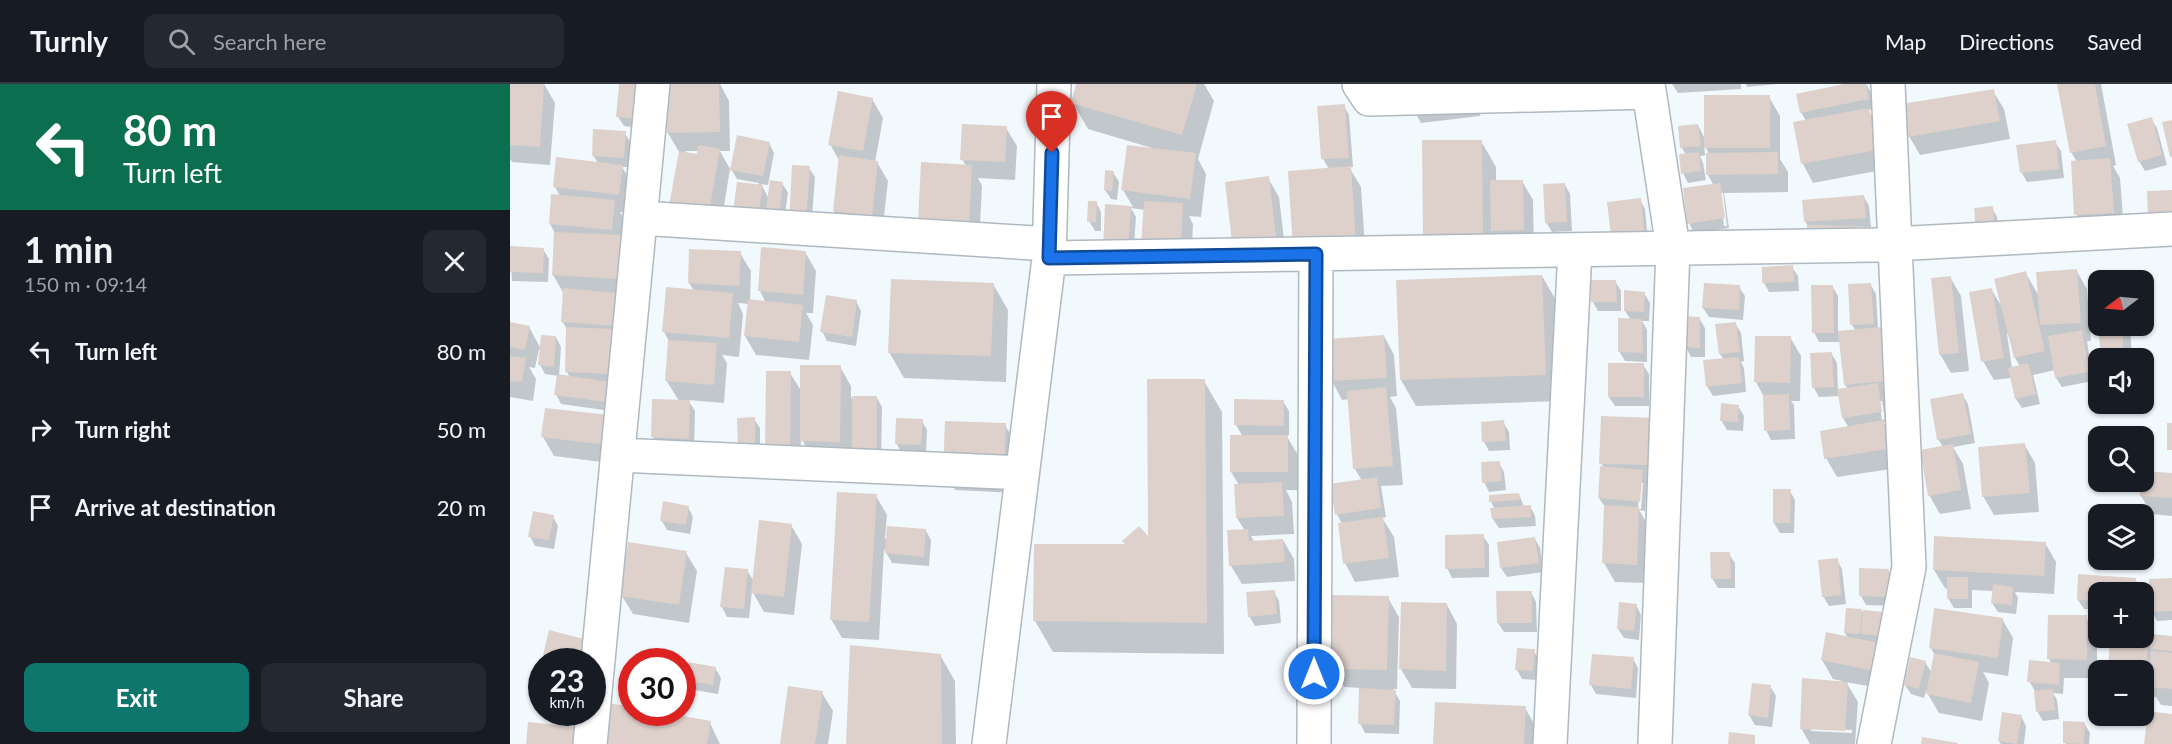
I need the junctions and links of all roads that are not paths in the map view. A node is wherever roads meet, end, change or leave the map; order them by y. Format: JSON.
{"nodes":[{"id":1,"x":653,"y":84,"type":"edge"},
{"id":2,"x":1054,"y":84,"type":"edge"},
{"id":3,"x":1359,"y":84,"type":"edge"},
{"id":4,"x":1888,"y":84,"type":"edge"},
{"id":5,"x":1648,"y":88,"type":"edge"},
{"id":6,"x":640,"y":218,"type":"junction"},
{"id":7,"x":2172,"y":229,"type":"edge"},
{"id":8,"x":1895,"y":244,"type":"junction"},
{"id":9,"x":1673,"y":248,"type":"junction"},
{"id":10,"x":1575,"y":250,"type":"junction"},
{"id":11,"x":1049,"y":251,"type":"junction"},
{"id":12,"x":1316,"y":254,"type":"junction"},
{"id":13,"x":618,"y":455,"type":"junction"},
{"id":14,"x":1022,"y":473,"type":"junction"},
{"id":15,"x":591,"y":744,"type":"edge"},
{"id":16,"x":989,"y":744,"type":"edge"},
{"id":17,"x":1314,"y":744,"type":"edge"},
{"id":18,"x":1550,"y":744,"type":"edge"},
{"id":19,"x":1655,"y":744,"type":"edge"},
{"id":20,"x":1874,"y":744,"type":"edge"}],
"edges":[{"from":1,"to":6,"type":"street"},
{"from":2,"to":11,"type":"street"},
{"from":3,"to":5,"type":"street"},
{"from":4,"to":8,"type":"street"},
{"from":5,"to":9,"type":"street"},
{"from":6,"to":11,"type":"street"},
{"from":6,"to":13,"type":"street"},
{"from":7,"to":8,"type":"street"},
{"from":8,"to":9,"type":"street"},
{"from":8,"to":20,"type":"street"},
{"from":9,"to":10,"type":"street"},
{"from":9,"to":19,"type":"street"},
{"from":10,"to":12,"type":"street"},
{"from":10,"to":18,"type":"street"},
{"from":11,"to":12,"type":"street"},
{"from":11,"to":14,"type":"street"},
{"from":12,"to":17,"type":"street"},
{"from":13,"to":14,"type":"street"},
{"from":13,"to":15,"type":"street"},
{"from":14,"to":16,"type":"street"}]}
